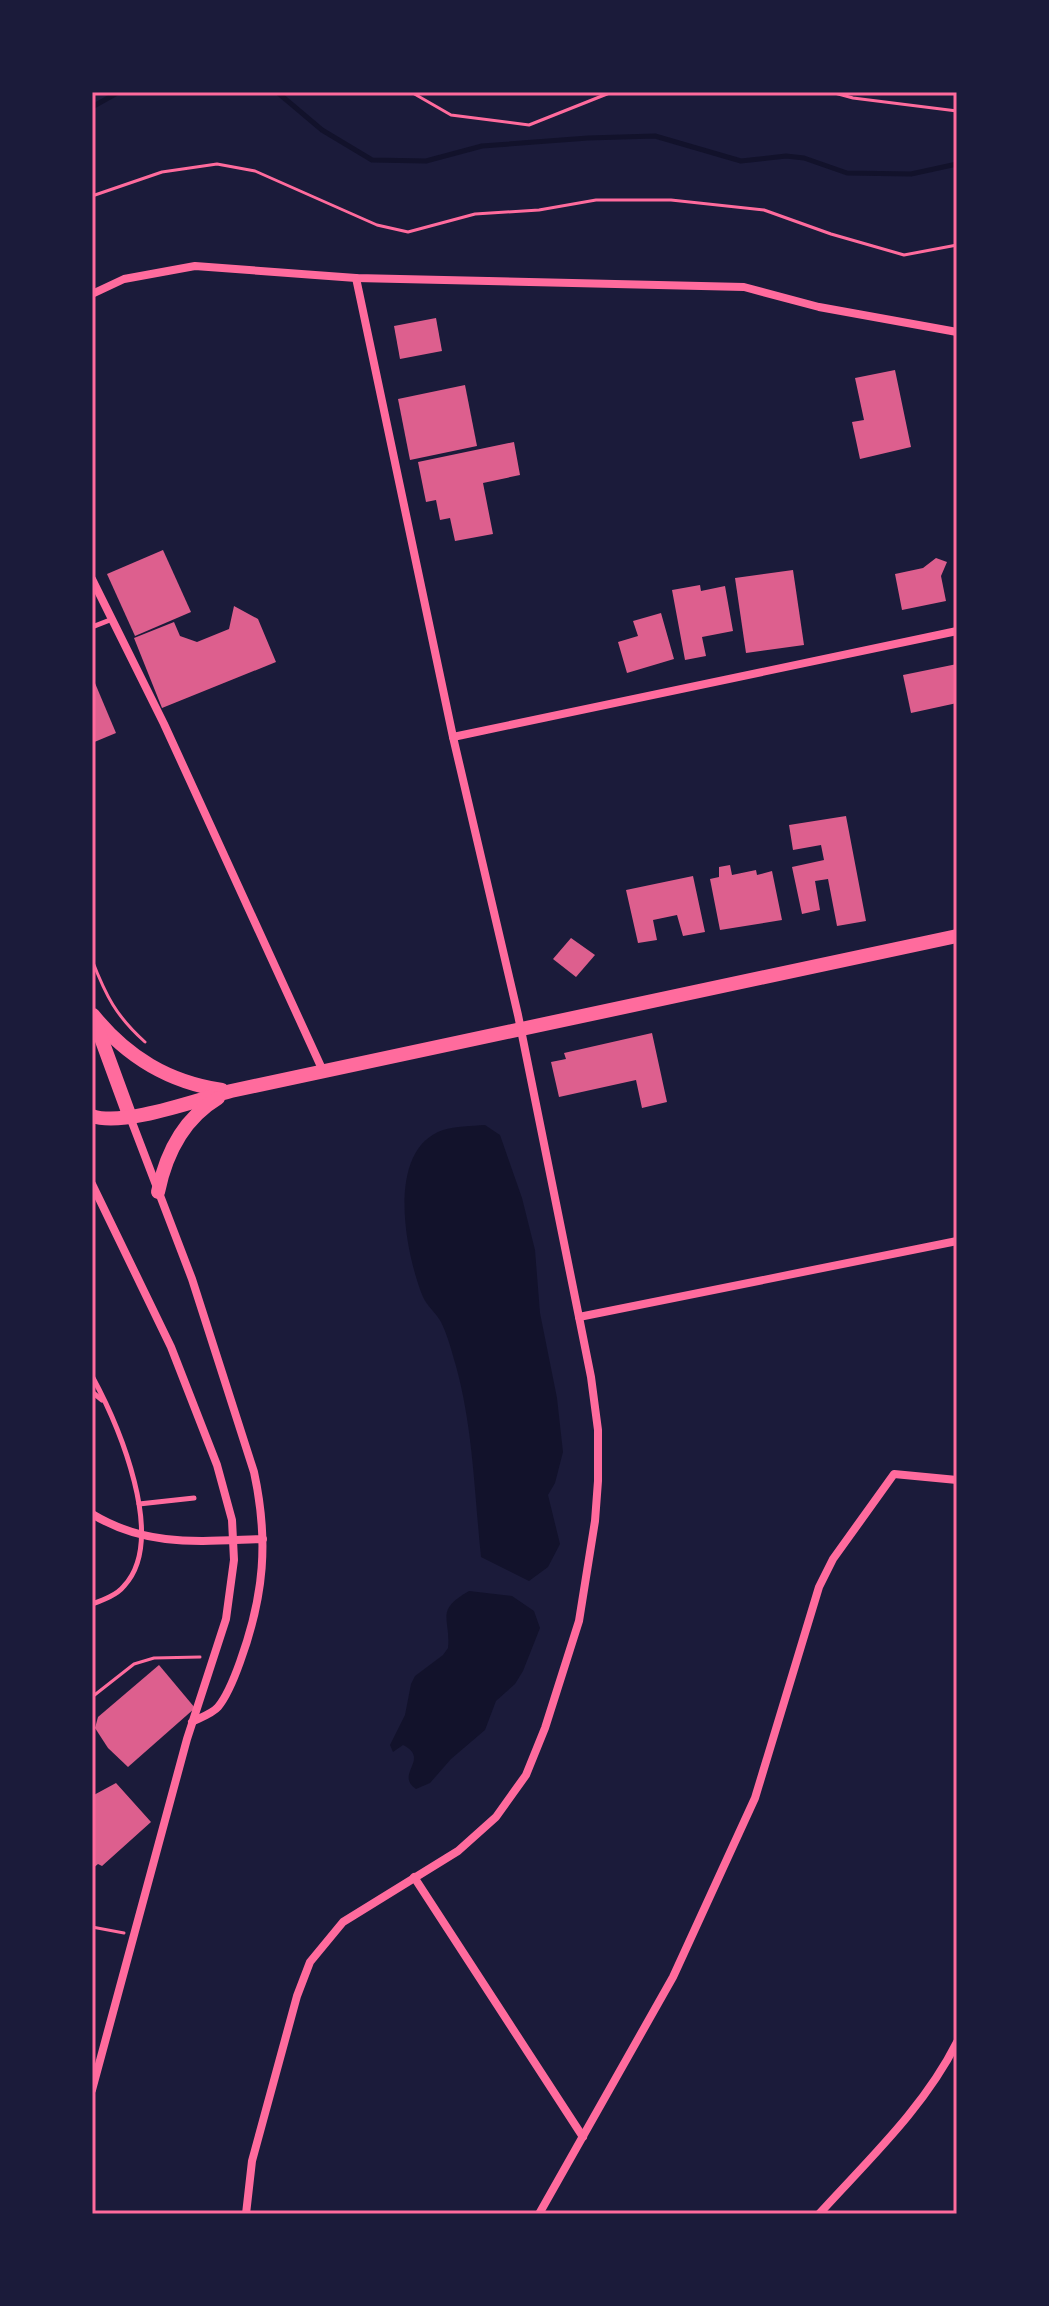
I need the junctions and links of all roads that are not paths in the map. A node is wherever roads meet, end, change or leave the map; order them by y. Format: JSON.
{"nodes":[{"id":1,"x":356,"y":278,"type":"junction"},
{"id":2,"x":92,"y":294,"type":"edge"},
{"id":3,"x":957,"y":332,"type":"edge"},
{"id":4,"x":92,"y":579,"type":"edge"},
{"id":5,"x":110,"y":620,"type":"junction"},
{"id":6,"x":92,"y":627,"type":"edge"},
{"id":7,"x":957,"y":631,"type":"edge"},
{"id":8,"x":453,"y":737,"type":"junction"},
{"id":9,"x":957,"y":936,"type":"edge"},
{"id":10,"x":92,"y":1014,"type":"edge"},
{"id":11,"x":520,"y":1029,"type":"junction"},
{"id":12,"x":323,"y":1071,"type":"junction"},
{"id":13,"x":231,"y":1091,"type":"junction"},
{"id":14,"x":92,"y":1116,"type":"edge"},
{"id":15,"x":130,"y":1117,"type":"junction"},
{"id":16,"x":92,"y":1184,"type":"edge"},
{"id":17,"x":158,"y":1192,"type":"junction"},
{"id":18,"x":957,"y":1241,"type":"edge"},
{"id":19,"x":579,"y":1317,"type":"junction"},
{"id":20,"x":92,"y":1376,"type":"edge"},
{"id":21,"x":92,"y":1392,"type":"edge"},
{"id":22,"x":106,"y":1403,"type":"junction"},
{"id":23,"x":957,"y":1480,"type":"edge"},
{"id":24,"x":194,"y":1498,"type":"dead end"},
{"id":25,"x":139,"y":1504,"type":"junction"},
{"id":26,"x":92,"y":1514,"type":"edge"},
{"id":27,"x":143,"y":1535,"type":"junction"},
{"id":28,"x":263,"y":1539,"type":"junction"},
{"id":29,"x":234,"y":1540,"type":"junction"},
{"id":30,"x":92,"y":1604,"type":"edge"},
{"id":31,"x":192,"y":1722,"type":"junction"},
{"id":32,"x":414,"y":1877,"type":"junction"},
{"id":33,"x":957,"y":2042,"type":"edge"},
{"id":34,"x":92,"y":2090,"type":"edge"},
{"id":35,"x":583,"y":2137,"type":"junction"},
{"id":36,"x":246,"y":2214,"type":"edge"},
{"id":37,"x":539,"y":2214,"type":"edge"},
{"id":38,"x":819,"y":2214,"type":"edge"}],
"edges":[{"from":1,"to":2,"type":"street"},
{"from":1,"to":3,"type":"street"},
{"from":1,"to":8,"type":"street"},
{"from":4,"to":5,"type":"street"},
{"from":5,"to":6,"type":"lane"},
{"from":5,"to":12,"type":"street"},
{"from":7,"to":8,"type":"street"},
{"from":8,"to":11,"type":"street"},
{"from":9,"to":11,"type":"main road"},
{"from":10,"to":13,"type":"main road"},
{"from":10,"to":15,"type":"main road"},
{"from":11,"to":12,"type":"main road"},
{"from":11,"to":19,"type":"street"},
{"from":12,"to":13,"type":"main road"},
{"from":13,"to":15,"type":"main road"},
{"from":13,"to":17,"type":"main road"},
{"from":14,"to":15,"type":"main road"},
{"from":15,"to":17,"type":"street"},
{"from":16,"to":29,"type":"street"},
{"from":17,"to":28,"type":"street"},
{"from":18,"to":19,"type":"street"},
{"from":19,"to":32,"type":"street"},
{"from":20,"to":22,"type":"lane"},
{"from":21,"to":22,"type":"lane"},
{"from":22,"to":25,"type":"lane"},
{"from":23,"to":35,"type":"street"},
{"from":24,"to":25,"type":"lane"},
{"from":25,"to":27,"type":"lane"},
{"from":26,"to":27,"type":"street"},
{"from":27,"to":29,"type":"street"},
{"from":27,"to":30,"type":"lane"},
{"from":28,"to":29,"type":"street"},
{"from":28,"to":31,"type":"street"},
{"from":29,"to":31,"type":"street"},
{"from":31,"to":34,"type":"street"},
{"from":32,"to":35,"type":"street"},
{"from":32,"to":36,"type":"street"},
{"from":33,"to":38,"type":"street"},
{"from":35,"to":37,"type":"street"}]}
